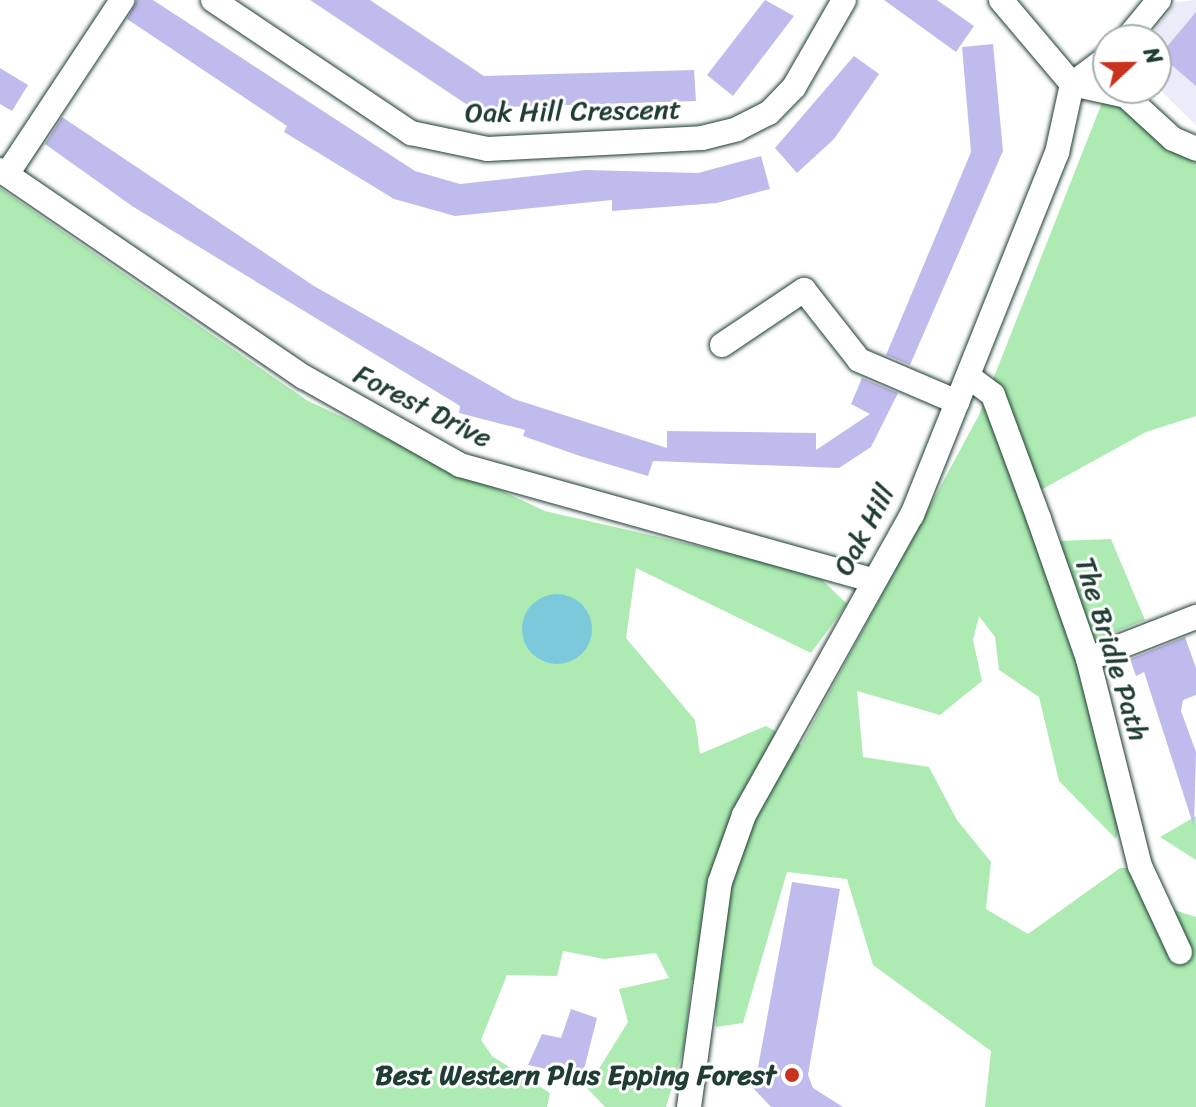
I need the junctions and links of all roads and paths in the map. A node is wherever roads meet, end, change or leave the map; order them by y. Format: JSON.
{"nodes":[{"id":1,"x":122,"y":0,"type":"edge"},
{"id":2,"x":844,"y":0,"type":"edge"},
{"id":3,"x":1001,"y":0,"type":"edge"},
{"id":4,"x":1159,"y":0,"type":"edge"},
{"id":5,"x":221,"y":4,"type":"edge"},
{"id":6,"x":1139,"y":24,"type":"edge"},
{"id":7,"x":1092,"y":69,"type":"edge"},
{"id":8,"x":1072,"y":84,"type":"junction"},
{"id":9,"x":1196,"y":149,"type":"edge"},
{"id":10,"x":3,"y":172,"type":"edge"},
{"id":11,"x":722,"y":345,"type":"dead end"},
{"id":12,"x":968,"y":376,"type":"junction"},
{"id":13,"x":957,"y":402,"type":"junction"},
{"id":14,"x":872,"y":580,"type":"junction"},
{"id":15,"x":1196,"y":617,"type":"edge"},
{"id":16,"x":1088,"y":659,"type":"junction"},
{"id":17,"x":1180,"y":952,"type":"dead end"},
{"id":18,"x":689,"y":1107,"type":"edge"}],
"edges":[{"from":1,"to":10,"type":"street"},
{"from":2,"to":5,"type":"street","name":"Oak Hill Crescent"},
{"from":3,"to":8,"type":"street"},
{"from":4,"to":6,"type":"street"},
{"from":7,"to":8,"type":"street"},
{"from":8,"to":9,"type":"street"},
{"from":8,"to":12,"type":"street","name":"Oak Hill"},
{"from":10,"to":14,"type":"street","name":"Forest Drive"},
{"from":11,"to":13,"type":"street"},
{"from":12,"to":13,"type":"street","name":"Oak Hill"},
{"from":12,"to":16,"type":"street","name":"The Bridle Path"},
{"from":13,"to":14,"type":"street","name":"Oak Hill"},
{"from":14,"to":18,"type":"street","name":"Oak Hill"},
{"from":15,"to":16,"type":"street"},
{"from":16,"to":17,"type":"street","name":"The Bridle Path"}]}
